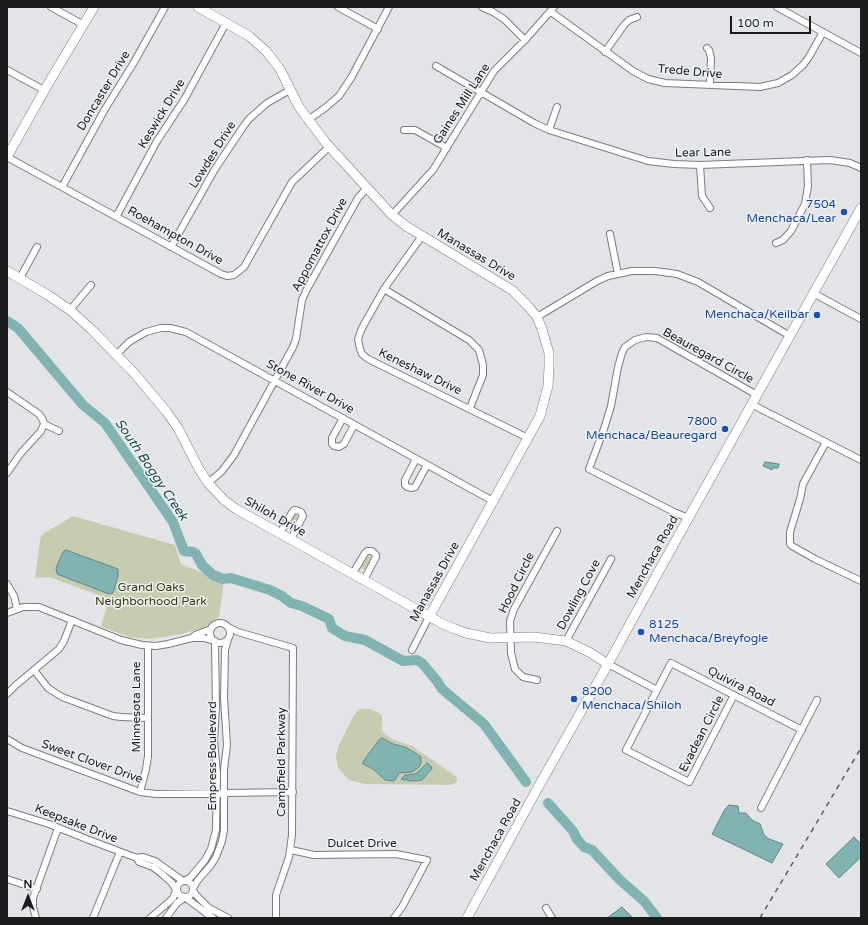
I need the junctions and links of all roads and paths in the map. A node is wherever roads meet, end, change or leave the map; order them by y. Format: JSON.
{"nodes":[{"id":1,"x":51,"y":7,"type":"edge"},
{"id":2,"x":94,"y":7,"type":"edge"},
{"id":3,"x":165,"y":7,"type":"edge"},
{"id":4,"x":198,"y":7,"type":"edge"},
{"id":5,"x":338,"y":7,"type":"edge"},
{"id":6,"x":389,"y":7,"type":"edge"},
{"id":7,"x":482,"y":7,"type":"edge"},
{"id":8,"x":777,"y":7,"type":"edge"},
{"id":9,"x":552,"y":9,"type":"edge"},
{"id":10,"x":637,"y":17,"type":"dead end"},
{"id":11,"x":226,"y":23,"type":"junction"},
{"id":12,"x":84,"y":25,"type":"junction"},
{"id":13,"x":378,"y":29,"type":"junction"},
{"id":14,"x":823,"y":32,"type":"junction"},
{"id":15,"x":525,"y":40,"type":"junction"},
{"id":16,"x":707,"y":48,"type":"dead end"},
{"id":17,"x":605,"y":52,"type":"junction"},
{"id":18,"x":861,"y":53,"type":"edge"},
{"id":19,"x":436,"y":66,"type":"dead end"},
{"id":20,"x":7,"y":70,"type":"edge"},
{"id":21,"x":710,"y":85,"type":"junction"},
{"id":22,"x":44,"y":90,"type":"junction"},
{"id":23,"x":290,"y":90,"type":"junction"},
{"id":24,"x":480,"y":92,"type":"junction"},
{"id":25,"x":557,"y":107,"type":"dead end"},
{"id":26,"x":308,"y":120,"type":"junction"},
{"id":27,"x":404,"y":130,"type":"dead end"},
{"id":28,"x":550,"y":130,"type":"junction"},
{"id":29,"x":329,"y":147,"type":"junction"},
{"id":30,"x":447,"y":148,"type":"junction"},
{"id":31,"x":7,"y":157,"type":"edge"},
{"id":32,"x":807,"y":160,"type":"junction"},
{"id":33,"x":700,"y":164,"type":"junction"},
{"id":34,"x":861,"y":168,"type":"edge"},
{"id":35,"x":62,"y":187,"type":"junction"},
{"id":36,"x":367,"y":188,"type":"junction"},
{"id":37,"x":710,"y":208,"type":"dead end"},
{"id":38,"x":861,"y":208,"type":"edge"},
{"id":39,"x":392,"y":215,"type":"junction"},
{"id":40,"x":116,"y":217,"type":"junction"},
{"id":41,"x":610,"y":234,"type":"dead end"},
{"id":42,"x":422,"y":236,"type":"junction"},
{"id":43,"x":776,"y":244,"type":"dead end"},
{"id":44,"x":37,"y":247,"type":"dead end"},
{"id":45,"x":171,"y":247,"type":"junction"},
{"id":46,"x":7,"y":271,"type":"edge"},
{"id":47,"x":618,"y":274,"type":"junction"},
{"id":48,"x":20,"y":278,"type":"junction"},
{"id":49,"x":91,"y":285,"type":"dead end"},
{"id":50,"x":384,"y":289,"type":"junction"},
{"id":51,"x":813,"y":293,"type":"junction"},
{"id":52,"x":70,"y":310,"type":"junction"},
{"id":53,"x":537,"y":317,"type":"junction"},
{"id":54,"x":861,"y":319,"type":"edge"},
{"id":55,"x":790,"y":336,"type":"junction"},
{"id":56,"x":116,"y":355,"type":"junction"},
{"id":57,"x":275,"y":380,"type":"junction"},
{"id":58,"x":7,"y":392,"type":"edge"},
{"id":59,"x":757,"y":395,"type":"junction"},
{"id":60,"x":751,"y":404,"type":"junction"},
{"id":61,"x":470,"y":408,"type":"junction"},
{"id":62,"x":343,"y":418,"type":"junction"},
{"id":63,"x":44,"y":424,"type":"junction"},
{"id":64,"x":354,"y":425,"type":"junction"},
{"id":65,"x":59,"y":431,"type":"dead end"},
{"id":66,"x":528,"y":438,"type":"junction"},
{"id":67,"x":826,"y":442,"type":"junction"},
{"id":68,"x":416,"y":459,"type":"junction"},
{"id":69,"x":861,"y":460,"type":"edge"},
{"id":70,"x":427,"y":465,"type":"junction"},
{"id":71,"x":7,"y":473,"type":"edge"},
{"id":72,"x":208,"y":483,"type":"junction"},
{"id":73,"x":493,"y":501,"type":"junction"},
{"id":74,"x":688,"y":518,"type":"junction"},
{"id":75,"x":557,"y":531,"type":"dead end"},
{"id":76,"x":280,"y":533,"type":"junction"},
{"id":77,"x":291,"y":540,"type":"junction"},
{"id":78,"x":611,"y":559,"type":"dead end"},
{"id":79,"x":353,"y":573,"type":"junction"},
{"id":80,"x":364,"y":580,"type":"junction"},
{"id":81,"x":861,"y":581,"type":"edge"},
{"id":82,"x":7,"y":584,"type":"edge"},
{"id":83,"x":17,"y":608,"type":"junction"},
{"id":84,"x":7,"y":613,"type":"edge"},
{"id":85,"x":429,"y":617,"type":"junction"},
{"id":86,"x":72,"y":620,"type":"junction"},
{"id":87,"x":228,"y":627,"type":"junction"},
{"id":88,"x":212,"y":629,"type":"junction"},
{"id":89,"x":250,"y":636,"type":"junction"},
{"id":90,"x":192,"y":638,"type":"junction"},
{"id":91,"x":510,"y":638,"type":"junction"},
{"id":92,"x":228,"y":639,"type":"junction"},
{"id":93,"x":215,"y":641,"type":"junction"},
{"id":94,"x":566,"y":642,"type":"junction"},
{"id":95,"x":148,"y":646,"type":"junction"},
{"id":96,"x":412,"y":650,"type":"dead end"},
{"id":97,"x":671,"y":663,"type":"joint"},
{"id":98,"x":608,"y":664,"type":"junction"},
{"id":99,"x":34,"y":670,"type":"junction"},
{"id":100,"x":537,"y":680,"type":"dead end"},
{"id":101,"x":658,"y":690,"type":"junction"},
{"id":102,"x":7,"y":694,"type":"edge"},
{"id":103,"x":734,"y":695,"type":"junction"},
{"id":104,"x":817,"y":700,"type":"dead end"},
{"id":105,"x":148,"y":718,"type":"junction"},
{"id":106,"x":802,"y":730,"type":"junction"},
{"id":107,"x":7,"y":739,"type":"edge"},
{"id":108,"x":140,"y":792,"type":"junction"},
{"id":109,"x":293,"y":792,"type":"junction"},
{"id":110,"x":224,"y":793,"type":"junction"},
{"id":111,"x":217,"y":794,"type":"junction"},
{"id":112,"x":761,"y":808,"type":"dead end"},
{"id":113,"x":7,"y":811,"type":"edge"},
{"id":114,"x":58,"y":828,"type":"junction"},
{"id":115,"x":291,"y":850,"type":"junction"},
{"id":116,"x":120,"y":852,"type":"junction"},
{"id":117,"x":137,"y":858,"type":"junction"},
{"id":118,"x":7,"y":879,"type":"edge"},
{"id":119,"x":183,"y":881,"type":"junction"},
{"id":120,"x":37,"y":889,"type":"junction"},
{"id":121,"x":193,"y":889,"type":"junction"},
{"id":122,"x":176,"y":890,"type":"junction"},
{"id":123,"x":185,"y":898,"type":"junction"},
{"id":124,"x":402,"y":907,"type":"junction"},
{"id":125,"x":546,"y":908,"type":"dead end"},
{"id":126,"x":36,"y":918,"type":"edge"},
{"id":127,"x":93,"y":918,"type":"edge"},
{"id":128,"x":150,"y":918,"type":"edge"},
{"id":129,"x":166,"y":918,"type":"edge"},
{"id":130,"x":213,"y":918,"type":"edge"},
{"id":131,"x":228,"y":918,"type":"edge"},
{"id":132,"x":276,"y":918,"type":"edge"},
{"id":133,"x":394,"y":918,"type":"edge"},
{"id":134,"x":399,"y":918,"type":"edge"},
{"id":135,"x":467,"y":918,"type":"edge"},
{"id":136,"x":552,"y":918,"type":"edge"}],
"edges":[{"from":1,"to":12,"type":"street"},
{"from":2,"to":12,"type":"street"},
{"from":3,"to":35,"type":"street","name":"Doncaster Drive"},
{"from":4,"to":11,"type":"street","name":"Manassas Drive"},
{"from":5,"to":13,"type":"street"},
{"from":6,"to":13,"type":"street"},
{"from":7,"to":15,"type":"street"},
{"from":8,"to":14,"type":"street"},
{"from":9,"to":15,"type":"street","name":"Gaines Mill Lane"},
{"from":9,"to":17,"type":"street","name":"Trede Drive"},
{"from":10,"to":17,"type":"street"},
{"from":11,"to":23,"type":"street","name":"Manassas Drive"},
{"from":11,"to":40,"type":"street","name":"Keswick Drive"},
{"from":12,"to":22,"type":"street"},
{"from":13,"to":26,"type":"street"},
{"from":14,"to":18,"type":"street"},
{"from":14,"to":21,"type":"street","name":"Trede Drive"},
{"from":15,"to":24,"type":"street","name":"Gaines Mill Lane"},
{"from":16,"to":21,"type":"street"},
{"from":17,"to":21,"type":"street","name":"Trede Drive"},
{"from":19,"to":24,"type":"street","name":"Lear Lane"},
{"from":20,"to":22,"type":"street"},
{"from":22,"to":31,"type":"street"},
{"from":23,"to":26,"type":"street","name":"Manassas Drive"},
{"from":23,"to":45,"type":"street","name":"Lowdes Drive"},
{"from":24,"to":28,"type":"street","name":"Lear Lane"},
{"from":24,"to":30,"type":"street","name":"Gaines Mill Lane"},
{"from":25,"to":28,"type":"street"},
{"from":26,"to":29,"type":"street","name":"Manassas Drive"},
{"from":27,"to":30,"type":"street"},
{"from":28,"to":33,"type":"street","name":"Lear Lane"},
{"from":29,"to":36,"type":"street","name":"Manassas Drive"},
{"from":29,"to":45,"type":"street","name":"Roehampton Drive"},
{"from":30,"to":39,"type":"street","name":"Gaines Mill Lane"},
{"from":31,"to":35,"type":"street","name":"Roehampton Drive"},
{"from":32,"to":33,"type":"street","name":"Lear Lane"},
{"from":32,"to":34,"type":"street","name":"Lear Lane"},
{"from":32,"to":43,"type":"street"},
{"from":33,"to":37,"type":"street"},
{"from":35,"to":40,"type":"street","name":"Roehampton Drive"},
{"from":36,"to":39,"type":"street","name":"Manassas Drive"},
{"from":36,"to":57,"type":"street","name":"Appomattox Drive"},
{"from":38,"to":51,"type":"street","name":"Menchaca Road"},
{"from":39,"to":42,"type":"street","name":"Manassas Drive"},
{"from":40,"to":45,"type":"street","name":"Roehampton Drive"},
{"from":41,"to":47,"type":"street"},
{"from":42,"to":50,"type":"street","name":"Keneshaw Drive"},
{"from":42,"to":53,"type":"street","name":"Manassas Drive"},
{"from":44,"to":48,"type":"street"},
{"from":46,"to":48,"type":"street","name":"Shiloh Drive"},
{"from":47,"to":53,"type":"street"},
{"from":47,"to":55,"type":"street"},
{"from":48,"to":52,"type":"street","name":"Shiloh Drive"},
{"from":49,"to":52,"type":"street"},
{"from":50,"to":61,"type":"street"},
{"from":50,"to":61,"type":"street","name":"Keneshaw Drive"},
{"from":51,"to":54,"type":"street"},
{"from":51,"to":55,"type":"street","name":"Menchaca Road"},
{"from":52,"to":56,"type":"street","name":"Shiloh Drive"},
{"from":53,"to":66,"type":"street","name":"Manassas Drive"},
{"from":55,"to":59,"type":"street","name":"Menchaca Road"},
{"from":56,"to":57,"type":"street","name":"Stone River Drive"},
{"from":56,"to":72,"type":"street","name":"Shiloh Drive"},
{"from":57,"to":62,"type":"street","name":"Stone River Drive"},
{"from":57,"to":72,"type":"street","name":"Appomattox Drive"},
{"from":58,"to":63,"type":"street"},
{"from":59,"to":60,"type":"street","name":"Menchaca Road"},
{"from":59,"to":74,"type":"street","name":"Beauregard Circle"},
{"from":60,"to":67,"type":"street"},
{"from":60,"to":74,"type":"street","name":"Menchaca Road"},
{"from":61,"to":66,"type":"street","name":"Keneshaw Drive"},
{"from":62,"to":64,"type":"street","name":"Stone River Drive"},
{"from":62,"to":64,"type":"street"},
{"from":63,"to":65,"type":"street"},
{"from":63,"to":71,"type":"street"},
{"from":64,"to":68,"type":"street","name":"Stone River Drive"},
{"from":66,"to":73,"type":"street","name":"Manassas Drive"},
{"from":67,"to":69,"type":"street"},
{"from":67,"to":81,"type":"street"},
{"from":68,"to":70,"type":"street","name":"Stone River Drive"},
{"from":68,"to":70,"type":"street"},
{"from":70,"to":73,"type":"street","name":"Stone River Drive"},
{"from":72,"to":76,"type":"street","name":"Shiloh Drive"},
{"from":73,"to":85,"type":"street","name":"Manassas Drive"},
{"from":74,"to":98,"type":"street","name":"Menchaca Road"},
{"from":75,"to":91,"type":"street","name":"Hood Circle"},
{"from":76,"to":77,"type":"street","name":"Shiloh Drive"},
{"from":76,"to":77,"type":"street"},
{"from":77,"to":79,"type":"street","name":"Shiloh Drive"},
{"from":78,"to":94,"type":"street","name":"Dowling Cove"},
{"from":79,"to":80,"type":"street","name":"Shiloh Drive"},
{"from":79,"to":80,"type":"street"},
{"from":80,"to":85,"type":"street","name":"Shiloh Drive"},
{"from":82,"to":83,"type":"street"},
{"from":83,"to":84,"type":"street"},
{"from":83,"to":86,"type":"street"},
{"from":85,"to":91,"type":"street","name":"Shiloh Drive"},
{"from":85,"to":96,"type":"street","name":"Manassas Drive"},
{"from":86,"to":95,"type":"street"},
{"from":86,"to":99,"type":"street"},
{"from":87,"to":88,"type":"street"},
{"from":87,"to":89,"type":"street","name":"Campfield Parkway"},
{"from":87,"to":92,"type":"street"},
{"from":88,"to":90,"type":"street"},
{"from":88,"to":93,"type":"street"},
{"from":89,"to":92,"type":"street","name":"Campfield Parkway"},
{"from":89,"to":109,"type":"street","name":"Campfield Parkway"},
{"from":90,"to":93,"type":"street"},
{"from":90,"to":95,"type":"street"},
{"from":91,"to":94,"type":"street","name":"Shiloh Drive"},
{"from":91,"to":100,"type":"street","name":"Hood Circle"},
{"from":92,"to":93,"type":"street"},
{"from":92,"to":110,"type":"street","name":"Empress Boulevard"},
{"from":93,"to":111,"type":"street","name":"Empress Boulevard"},
{"from":94,"to":98,"type":"street","name":"Shiloh Drive"},
{"from":95,"to":105,"type":"street","name":"Minnesota Lane"},
{"from":97,"to":101,"type":"street","name":"Evadean Circle"},
{"from":97,"to":103,"type":"street","name":"Quivira Road"},
{"from":98,"to":101,"type":"street"},
{"from":98,"to":135,"type":"street","name":"Menchaca Road"},
{"from":99,"to":102,"type":"street"},
{"from":99,"to":105,"type":"street"},
{"from":101,"to":103,"type":"street","name":"Evadean Circle"},
{"from":103,"to":106,"type":"street","name":"Quivira Road"},
{"from":104,"to":106,"type":"street"},
{"from":105,"to":108,"type":"street","name":"Minnesota Lane"},
{"from":106,"to":112,"type":"street"},
{"from":107,"to":108,"type":"street","name":"Sweet Clover Drive"},
{"from":108,"to":111,"type":"street","name":"Sweet Clover Drive"},
{"from":109,"to":110,"type":"street","name":"Sweet Clover Drive"},
{"from":109,"to":115,"type":"street","name":"Campfield Parkway"},
{"from":110,"to":111,"type":"street","name":"Sweet Clover Drive"},
{"from":110,"to":121,"type":"street","name":"Empress Boulevard"},
{"from":111,"to":119,"type":"street","name":"Empress Boulevard"},
{"from":113,"to":114,"type":"street","name":"Keepsake Drive"},
{"from":114,"to":116,"type":"street","name":"Keepsake Drive"},
{"from":114,"to":120,"type":"street"},
{"from":115,"to":124,"type":"street","name":"Dulcet Drive"},
{"from":115,"to":132,"type":"street","name":"Campfield Parkway"},
{"from":116,"to":117,"type":"street","name":"Keepsake Drive"},
{"from":116,"to":127,"type":"street"},
{"from":117,"to":119,"type":"street","name":"Keepsake Drive"},
{"from":117,"to":122,"type":"street","name":"Keepsake Drive"},
{"from":118,"to":120,"type":"street"},
{"from":119,"to":121,"type":"street"},
{"from":119,"to":122,"type":"street"},
{"from":120,"to":126,"type":"street"},
{"from":121,"to":123,"type":"street"},
{"from":121,"to":131,"type":"street"},
{"from":122,"to":123,"type":"street"},
{"from":122,"to":128,"type":"street"},
{"from":123,"to":129,"type":"street"},
{"from":123,"to":130,"type":"street"},
{"from":124,"to":133,"type":"street","name":"Dulcet Drive"},
{"from":124,"to":134,"type":"street","name":"Dulcet Drive"},
{"from":125,"to":136,"type":"street"}]}
